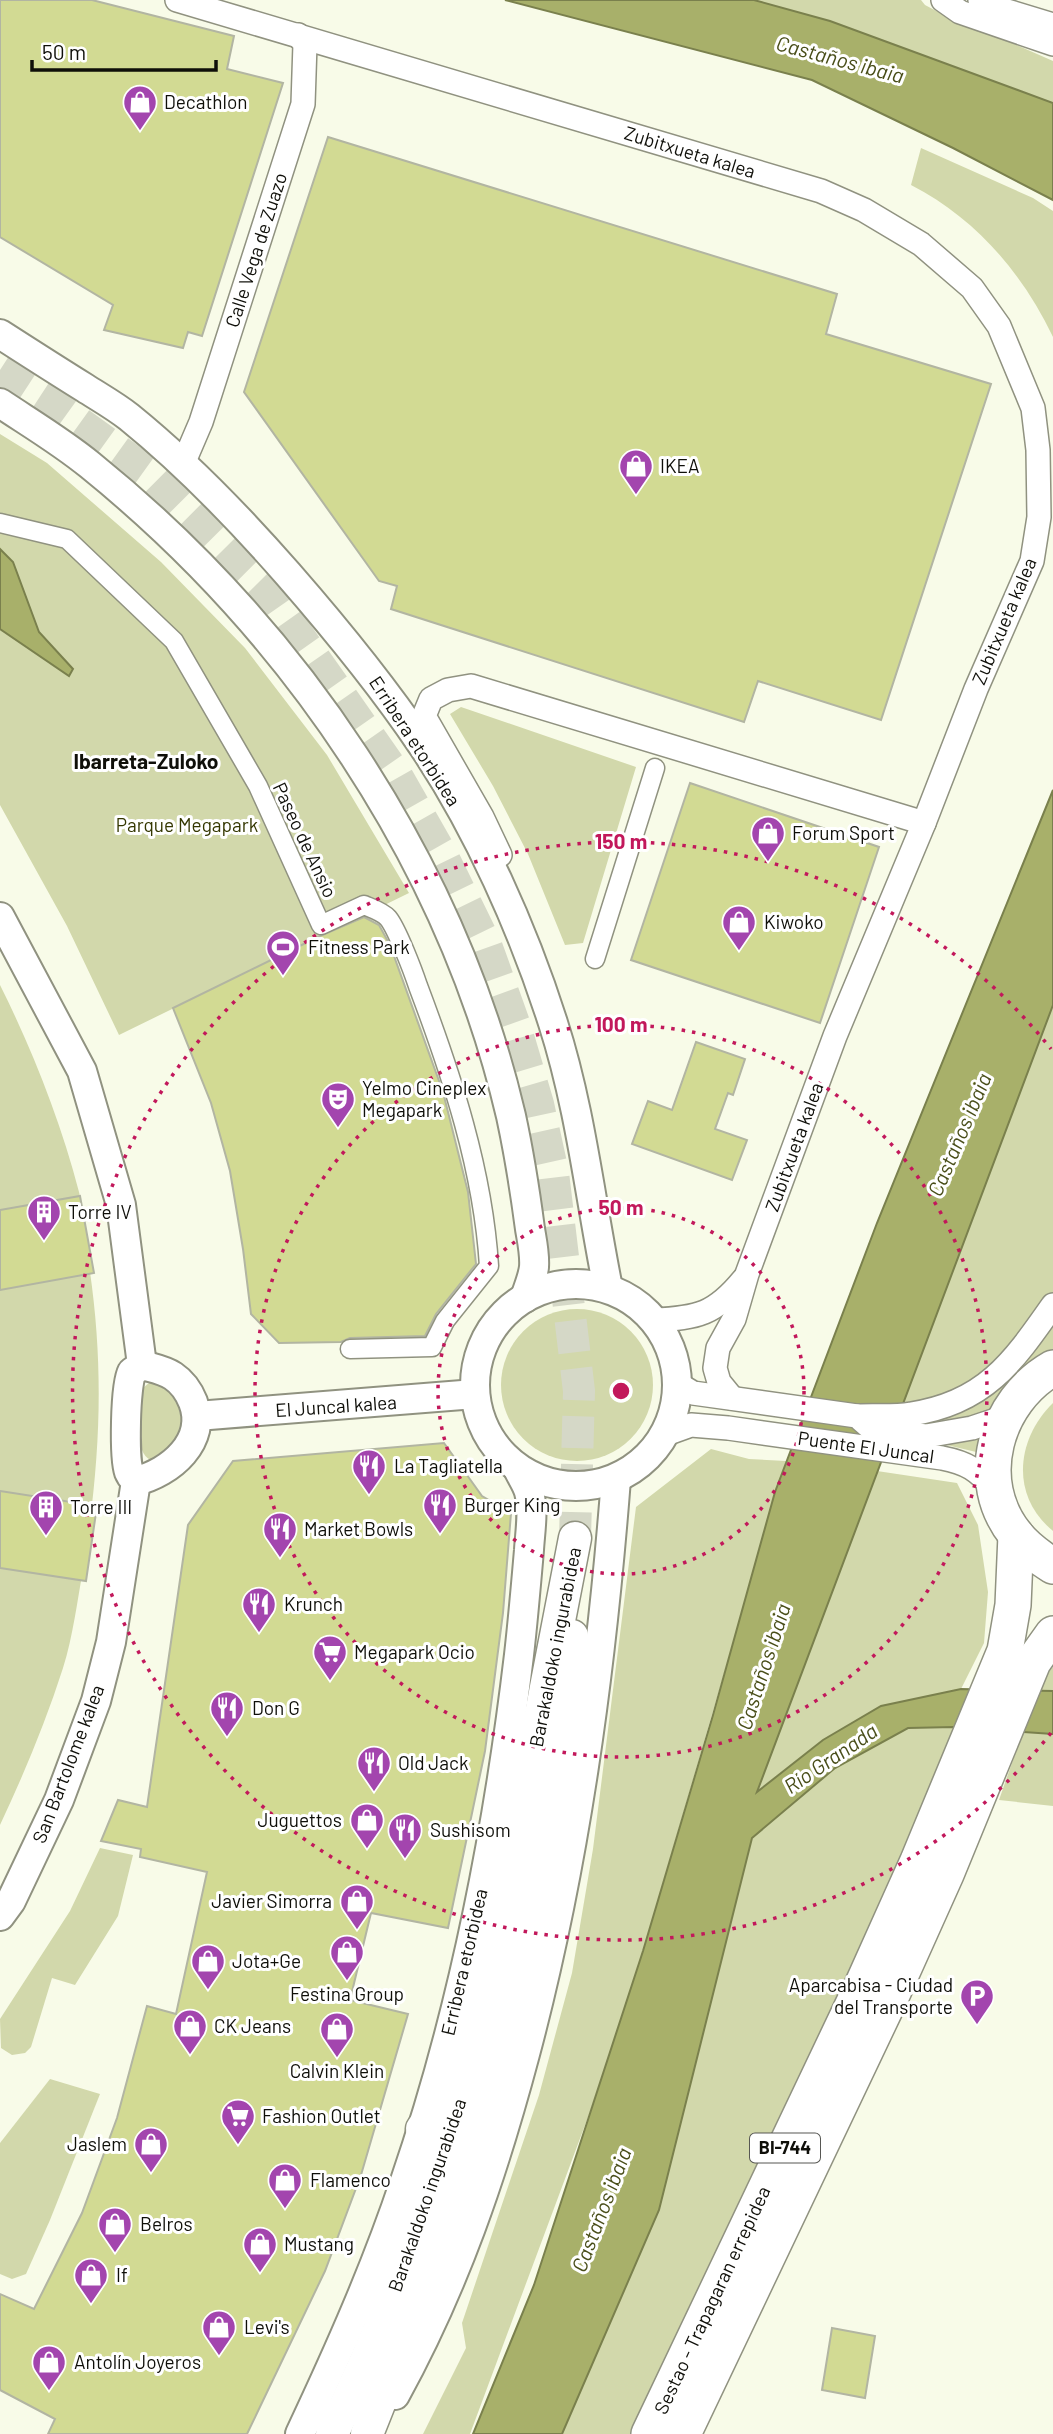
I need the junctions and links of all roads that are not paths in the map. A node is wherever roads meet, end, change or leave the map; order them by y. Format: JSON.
{"nodes":[{"id":1,"x":177,"y":0,"type":"edge"},
{"id":2,"x":943,"y":0,"type":"edge"},
{"id":3,"x":980,"y":0,"type":"edge"},
{"id":4,"x":1019,"y":0,"type":"edge"},
{"id":5,"x":1053,"y":15,"type":"edge"},
{"id":6,"x":1053,"y":25,"type":"edge"},
{"id":7,"x":298,"y":35,"type":"junction"},
{"id":8,"x":1053,"y":44,"type":"edge"},
{"id":9,"x":0,"y":334,"type":"edge"},
{"id":10,"x":0,"y":403,"type":"edge"},
{"id":11,"x":183,"y":464,"type":"junction"},
{"id":12,"x":0,"y":523,"type":"edge"},
{"id":13,"x":655,"y":768,"type":"dead end"},
{"id":14,"x":923,"y":823,"type":"junction"},
{"id":15,"x":0,"y":917,"type":"edge"},
{"id":16,"x":523,"y":937,"type":"junction"},
{"id":17,"x":595,"y":959,"type":"dead end"},
{"id":18,"x":747,"y":1274,"type":"junction"},
{"id":19,"x":608,"y":1288,"type":"junction"},
{"id":20,"x":524,"y":1298,"type":"junction"},
{"id":21,"x":1053,"y":1305,"type":"edge"},
{"id":22,"x":654,"y":1320,"type":"junction"},
{"id":23,"x":350,"y":1349,"type":"dead end"},
{"id":24,"x":142,"y":1365,"type":"junction"},
{"id":25,"x":1053,"y":1368,"type":"edge"},
{"id":26,"x":678,"y":1384,"type":"junction"},
{"id":27,"x":475,"y":1394,"type":"junction"},
{"id":28,"x":732,"y":1398,"type":"junction"},
{"id":29,"x":197,"y":1416,"type":"junction"},
{"id":30,"x":857,"y":1416,"type":"junction"},
{"id":31,"x":1005,"y":1417,"type":"junction"},
{"id":32,"x":666,"y":1434,"type":"junction"},
{"id":33,"x":517,"y":1469,"type":"junction"},
{"id":34,"x":616,"y":1479,"type":"junction"},
{"id":35,"x":136,"y":1480,"type":"junction"},
{"id":36,"x":995,"y":1489,"type":"junction"},
{"id":37,"x":1016,"y":1535,"type":"junction"},
{"id":38,"x":1053,"y":1566,"type":"edge"},
{"id":39,"x":1053,"y":1634,"type":"edge"},
{"id":40,"x":1019,"y":1657,"type":"junction"},
{"id":41,"x":932,"y":1868,"type":"junction"},
{"id":42,"x":0,"y":1916,"type":"edge"},
{"id":43,"x":471,"y":2060,"type":"junction"},
{"id":44,"x":422,"y":2129,"type":"junction"},
{"id":45,"x":300,"y":2434,"type":"edge"},
{"id":46,"x":332,"y":2434,"type":"edge"},
{"id":47,"x":367,"y":2434,"type":"edge"},
{"id":48,"x":373,"y":2434,"type":"edge"},
{"id":49,"x":649,"y":2434,"type":"edge"},
{"id":50,"x":683,"y":2434,"type":"edge"}],
"edges":[{"from":1,"to":7,"type":"street","name":"Zubitxueta kalea"},
{"from":2,"to":8,"type":"street"},
{"from":3,"to":6,"type":"street"},
{"from":4,"to":5,"type":"street"},
{"from":7,"to":11,"type":"street","name":"Calle Vega de Zuazo"},
{"from":7,"to":14,"type":"street","name":"Zubitxueta kalea"},
{"from":9,"to":11,"type":"street","name":"Erribera etorbidea"},
{"from":10,"to":20,"type":"street"},
{"from":11,"to":16,"type":"street","name":"Erribera etorbidea"},
{"from":12,"to":23,"type":"street","name":"Paseo de Ansio"},
{"from":13,"to":17,"type":"street"},
{"from":14,"to":16,"type":"street"},
{"from":14,"to":18,"type":"street","name":"Zubitxueta kalea"},
{"from":15,"to":24,"type":"street"},
{"from":16,"to":19,"type":"street","name":"Erribera etorbidea"},
{"from":18,"to":22,"type":"street","name":"Zubitxueta kalea"},
{"from":18,"to":28,"type":"street","name":"Zubitxueta kalea"},
{"from":19,"to":20,"type":"street"},
{"from":19,"to":22,"type":"street"},
{"from":20,"to":27,"type":"street"},
{"from":21,"to":30,"type":"street"},
{"from":22,"to":26,"type":"street"},
{"from":24,"to":29,"type":"street"},
{"from":24,"to":35,"type":"street","name":"San Bartolome kalea"},
{"from":25,"to":31,"type":"main road","number":"BI-744"},
{"from":26,"to":28,"type":"street","name":"Puente El Juncal"},
{"from":26,"to":32,"type":"street"},
{"from":27,"to":29,"type":"street","name":"El Juncal kalea"},
{"from":27,"to":33,"type":"street"},
{"from":28,"to":30,"type":"street","name":"Puente El Juncal"},
{"from":29,"to":35,"type":"street"},
{"from":30,"to":31,"type":"street","name":"Puente El Juncal"},
{"from":31,"to":36,"type":"main road","number":"BI-744"},
{"from":32,"to":34,"type":"street"},
{"from":32,"to":36,"type":"street","name":"Puente El Juncal"},
{"from":33,"to":34,"type":"street"},
{"from":33,"to":44,"type":"street","name":"Erribera etorbidea"},
{"from":34,"to":48,"type":"street"},
{"from":35,"to":42,"type":"street","name":"San Bartolome kalea"},
{"from":36,"to":37,"type":"main road","number":"BI-744"},
{"from":37,"to":38,"type":"main road","number":"BI-744"},
{"from":37,"to":40,"type":"main road","number":"BI-744"},
{"from":39,"to":40,"type":"main road","number":"BI-744"},
{"from":40,"to":41,"type":"main road","number":"BI-744"},
{"from":41,"to":49,"type":"main road","name":"Sestao - Trapagaran errepidea","number":"BI-744"},
{"from":41,"to":50,"type":"main road","name":"Sestao - Trapagaran errepidea","number":"BI-744"},
{"from":43,"to":44,"type":"main road"},
{"from":43,"to":46,"type":"main road","name":"Barakaldoko ingurabidea"},
{"from":43,"to":47,"type":"main road","name":"Barakaldoko ingurabidea"},
{"from":44,"to":45,"type":"street","name":"Erribera etorbidea"}]}
